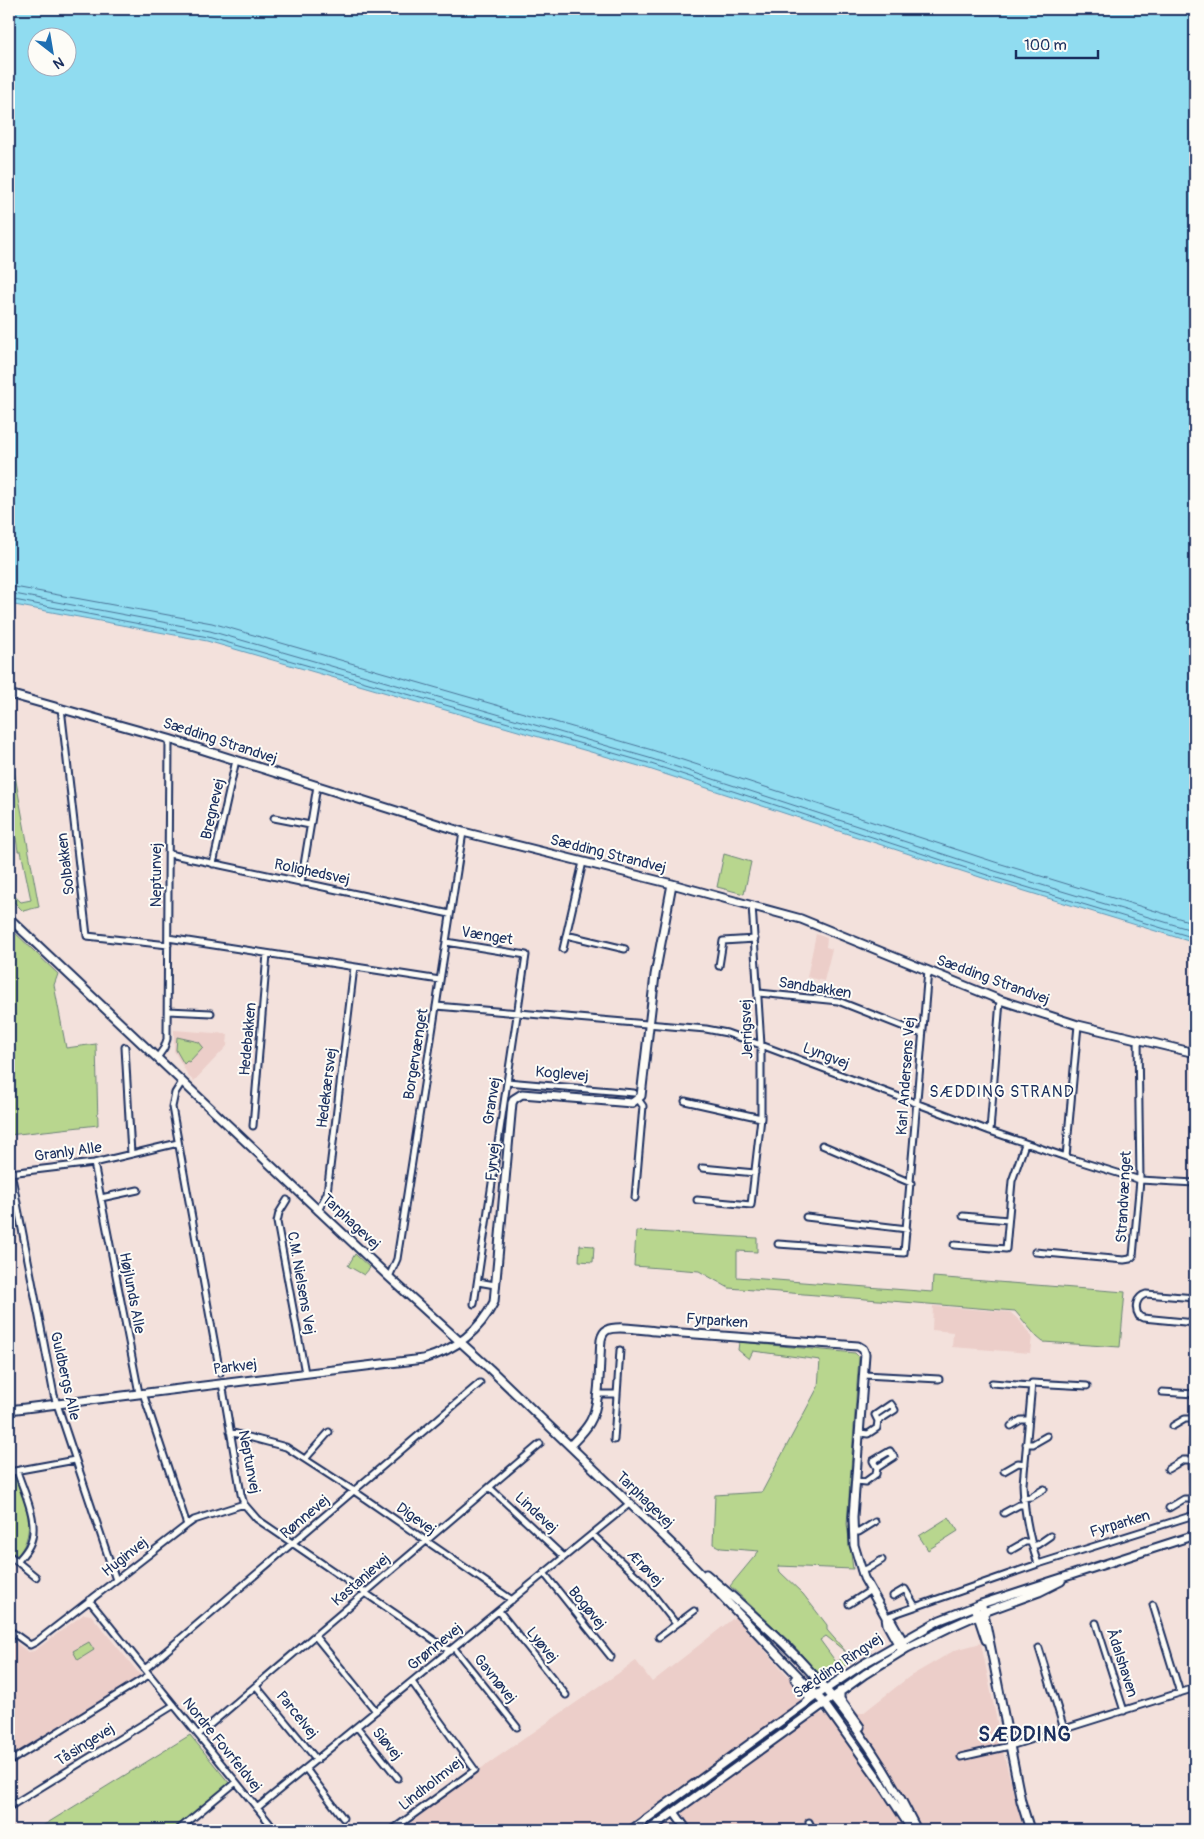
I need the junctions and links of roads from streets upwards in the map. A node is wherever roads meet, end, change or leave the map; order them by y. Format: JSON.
{"nodes":[{"id":1,"x":9,"y":694,"type":"edge"},
{"id":2,"x":61,"y":708,"type":"junction"},
{"id":3,"x":169,"y":739,"type":"junction"},
{"id":4,"x":236,"y":760,"type":"junction"},
{"id":5,"x":317,"y":786,"type":"junction"},
{"id":6,"x":274,"y":818,"type":"dead end"},
{"id":7,"x":310,"y":825,"type":"junction"},
{"id":8,"x":462,"y":832,"type":"junction"},
{"id":9,"x":168,"y":854,"type":"junction"},
{"id":10,"x":583,"y":862,"type":"junction"},
{"id":11,"x":213,"y":864,"type":"junction"},
{"id":12,"x":301,"y":883,"type":"junction"},
{"id":13,"x":672,"y":884,"type":"junction"},
{"id":14,"x":752,"y":905,"type":"junction"},
{"id":15,"x":450,"y":914,"type":"junction"},
{"id":16,"x":9,"y":918,"type":"edge"},
{"id":17,"x":566,"y":935,"type":"junction"},
{"id":18,"x":168,"y":938,"type":"junction"},
{"id":19,"x":755,"y":939,"type":"junction"},
{"id":20,"x":446,"y":942,"type":"junction"},
{"id":21,"x":168,"y":946,"type":"junction"},
{"id":22,"x":625,"y":949,"type":"dead end"},
{"id":23,"x":563,"y":950,"type":"dead end"},
{"id":24,"x":267,"y":954,"type":"junction"},
{"id":25,"x":719,"y":966,"type":"dead end"},
{"id":26,"x":354,"y":967,"type":"junction"},
{"id":27,"x":928,"y":970,"type":"junction"},
{"id":28,"x":440,"y":980,"type":"junction"},
{"id":29,"x":758,"y":992,"type":"junction"},
{"id":30,"x":1000,"y":1000,"type":"junction"},
{"id":31,"x":436,"y":1006,"type":"junction"},
{"id":32,"x":168,"y":1011,"type":"junction"},
{"id":33,"x":211,"y":1013,"type":"dead end"},
{"id":34,"x":518,"y":1014,"type":"junction"},
{"id":35,"x":650,"y":1024,"type":"junction"},
{"id":36,"x":1078,"y":1025,"type":"junction"},
{"id":37,"x":922,"y":1034,"type":"junction"},
{"id":38,"x":1138,"y":1039,"type":"junction"},
{"id":39,"x":761,"y":1044,"type":"junction"},
{"id":40,"x":125,"y":1047,"type":"dead end"},
{"id":41,"x":1195,"y":1053,"type":"edge"},
{"id":42,"x":157,"y":1058,"type":"junction"},
{"id":43,"x":182,"y":1082,"type":"junction"},
{"id":44,"x":507,"y":1082,"type":"junction"},
{"id":45,"x":614,"y":1091,"type":"junction"},
{"id":46,"x":636,"y":1096,"type":"junction"},
{"id":47,"x":685,"y":1101,"type":"dead end"},
{"id":48,"x":613,"y":1102,"type":"junction"},
{"id":49,"x":917,"y":1105,"type":"junction"},
{"id":50,"x":761,"y":1118,"type":"junction"},
{"id":51,"x":253,"y":1126,"type":"dead end"},
{"id":52,"x":990,"y":1131,"type":"junction"},
{"id":53,"x":178,"y":1143,"type":"junction"},
{"id":54,"x":1025,"y":1144,"type":"junction"},
{"id":55,"x":822,"y":1145,"type":"dead end"},
{"id":56,"x":131,"y":1154,"type":"junction"},
{"id":57,"x":1066,"y":1158,"type":"junction"},
{"id":58,"x":94,"y":1163,"type":"junction"},
{"id":59,"x":702,"y":1168,"type":"dead end"},
{"id":60,"x":10,"y":1173,"type":"edge"},
{"id":61,"x":756,"y":1173,"type":"junction"},
{"id":62,"x":1140,"y":1180,"type":"junction"},
{"id":63,"x":911,"y":1183,"type":"junction"},
{"id":64,"x":1195,"y":1183,"type":"edge"},
{"id":65,"x":138,"y":1190,"type":"dead end"},
{"id":66,"x":101,"y":1198,"type":"junction"},
{"id":67,"x":635,"y":1198,"type":"dead end"},
{"id":68,"x":287,"y":1200,"type":"dead end"},
{"id":69,"x":697,"y":1200,"type":"dead end"},
{"id":70,"x":318,"y":1211,"type":"junction"},
{"id":71,"x":963,"y":1216,"type":"dead end"},
{"id":72,"x":806,"y":1217,"type":"dead end"},
{"id":73,"x":1008,"y":1220,"type":"junction"},
{"id":74,"x":907,"y":1229,"type":"junction"},
{"id":75,"x":778,"y":1244,"type":"dead end"},
{"id":76,"x":954,"y":1244,"type":"dead end"},
{"id":77,"x":1035,"y":1252,"type":"dead end"},
{"id":78,"x":389,"y":1277,"type":"junction"},
{"id":79,"x":478,"y":1282,"type":"junction"},
{"id":80,"x":495,"y":1285,"type":"junction"},
{"id":81,"x":1195,"y":1298,"type":"edge"},
{"id":82,"x":474,"y":1304,"type":"dead end"},
{"id":83,"x":1195,"y":1323,"type":"edge"},
{"id":84,"x":461,"y":1342,"type":"junction"},
{"id":85,"x":620,"y":1350,"type":"dead end"},
{"id":86,"x":220,"y":1373,"type":"dead end"},
{"id":87,"x":305,"y":1373,"type":"junction"},
{"id":88,"x":864,"y":1375,"type":"junction"},
{"id":89,"x":939,"y":1379,"type":"dead end"},
{"id":90,"x":222,"y":1383,"type":"junction"},
{"id":91,"x":480,"y":1383,"type":"dead end"},
{"id":92,"x":992,"y":1383,"type":"dead end"},
{"id":93,"x":1032,"y":1386,"type":"junction"},
{"id":94,"x":1086,"y":1386,"type":"dead end"},
{"id":95,"x":1162,"y":1392,"type":"dead end"},
{"id":96,"x":141,"y":1393,"type":"junction"},
{"id":97,"x":597,"y":1394,"type":"junction"},
{"id":98,"x":617,"y":1394,"type":"junction"},
{"id":99,"x":1195,"y":1394,"type":"edge"},
{"id":100,"x":56,"y":1403,"type":"junction"},
{"id":101,"x":9,"y":1410,"type":"edge"},
{"id":102,"x":1195,"y":1412,"type":"edge"},
{"id":103,"x":1195,"y":1419,"type":"edge"},
{"id":104,"x":1028,"y":1420,"type":"junction"},
{"id":105,"x":878,"y":1421,"type":"dead end"},
{"id":106,"x":1011,"y":1426,"type":"dead end"},
{"id":107,"x":1173,"y":1426,"type":"dead end"},
{"id":108,"x":230,"y":1432,"type":"junction"},
{"id":109,"x":329,"y":1432,"type":"dead end"},
{"id":110,"x":860,"y":1433,"type":"junction"},
{"id":111,"x":1046,"y":1436,"type":"dead end"},
{"id":112,"x":614,"y":1440,"type":"dead end"},
{"id":113,"x":540,"y":1444,"type":"dead end"},
{"id":114,"x":1026,"y":1444,"type":"junction"},
{"id":115,"x":570,"y":1446,"type":"junction"},
{"id":116,"x":305,"y":1459,"type":"junction"},
{"id":117,"x":76,"y":1460,"type":"junction"},
{"id":118,"x":1192,"y":1460,"type":"junction"},
{"id":119,"x":1025,"y":1464,"type":"junction"},
{"id":120,"x":877,"y":1468,"type":"dead end"},
{"id":121,"x":1168,"y":1470,"type":"dead end"},
{"id":122,"x":17,"y":1471,"type":"junction"},
{"id":123,"x":1004,"y":1471,"type":"dead end"},
{"id":124,"x":9,"y":1472,"type":"edge"},
{"id":125,"x":856,"y":1481,"type":"junction"},
{"id":126,"x":490,"y":1488,"type":"junction"},
{"id":127,"x":1044,"y":1489,"type":"dead end"},
{"id":128,"x":354,"y":1491,"type":"junction"},
{"id":129,"x":1023,"y":1498,"type":"junction"},
{"id":130,"x":1193,"y":1499,"type":"junction"},
{"id":131,"x":244,"y":1504,"type":"junction"},
{"id":132,"x":629,"y":1504,"type":"junction"},
{"id":133,"x":1024,"y":1505,"type":"junction"},
{"id":134,"x":1169,"y":1508,"type":"dead end"},
{"id":135,"x":1004,"y":1513,"type":"dead end"},
{"id":136,"x":875,"y":1522,"type":"dead end"},
{"id":137,"x":187,"y":1524,"type":"junction"},
{"id":138,"x":853,"y":1532,"type":"junction"},
{"id":139,"x":592,"y":1534,"type":"junction"},
{"id":140,"x":1195,"y":1535,"type":"edge"},
{"id":141,"x":1050,"y":1536,"type":"dead end"},
{"id":142,"x":426,"y":1541,"type":"junction"},
{"id":143,"x":293,"y":1543,"type":"junction"},
{"id":144,"x":1031,"y":1544,"type":"junction"},
{"id":145,"x":674,"y":1546,"type":"junction"},
{"id":146,"x":1011,"y":1550,"type":"dead end"},
{"id":147,"x":9,"y":1555,"type":"edge"},
{"id":148,"x":564,"y":1557,"type":"junction"},
{"id":149,"x":882,"y":1560,"type":"dead end"},
{"id":150,"x":17,"y":1562,"type":"junction"},
{"id":151,"x":1038,"y":1564,"type":"junction"},
{"id":152,"x":862,"y":1570,"type":"junction"},
{"id":153,"x":1084,"y":1570,"type":"junction"},
{"id":154,"x":544,"y":1573,"type":"junction"},
{"id":155,"x":36,"y":1577,"type":"dead end"},
{"id":156,"x":116,"y":1580,"type":"junction"},
{"id":157,"x":871,"y":1590,"type":"junction"},
{"id":158,"x":365,"y":1593,"type":"junction"},
{"id":159,"x":893,"y":1596,"type":"dead end"},
{"id":160,"x":89,"y":1600,"type":"junction"},
{"id":161,"x":512,"y":1600,"type":"junction"},
{"id":162,"x":849,"y":1604,"type":"dead end"},
{"id":163,"x":978,"y":1605,"type":"junction"},
{"id":164,"x":1153,"y":1605,"type":"dead end"},
{"id":165,"x":916,"y":1606,"type":"junction"},
{"id":166,"x":499,"y":1611,"type":"junction"},
{"id":167,"x":694,"y":1611,"type":"dead end"},
{"id":168,"x":981,"y":1613,"type":"junction"},
{"id":169,"x":886,"y":1617,"type":"junction"},
{"id":170,"x":1096,"y":1623,"type":"dead end"},
{"id":171,"x":676,"y":1624,"type":"junction"},
{"id":172,"x":9,"y":1630,"type":"edge"},
{"id":173,"x":315,"y":1636,"type":"junction"},
{"id":174,"x":659,"y":1636,"type":"dead end"},
{"id":175,"x":900,"y":1642,"type":"junction"},
{"id":176,"x":1038,"y":1648,"type":"dead end"},
{"id":177,"x":452,"y":1649,"type":"junction"},
{"id":178,"x":905,"y":1650,"type":"junction"},
{"id":179,"x":774,"y":1651,"type":"junction"},
{"id":180,"x":611,"y":1657,"type":"dead end"},
{"id":181,"x":863,"y":1664,"type":"junction"},
{"id":182,"x":145,"y":1669,"type":"junction"},
{"id":183,"x":149,"y":1675,"type":"junction"},
{"id":184,"x":412,"y":1682,"type":"junction"},
{"id":185,"x":256,"y":1686,"type":"junction"},
{"id":186,"x":1195,"y":1688,"type":"edge"},
{"id":187,"x":840,"y":1691,"type":"junction"},
{"id":188,"x":1180,"y":1693,"type":"junction"},
{"id":189,"x":566,"y":1695,"type":"dead end"},
{"id":190,"x":823,"y":1695,"type":"junction"},
{"id":191,"x":174,"y":1705,"type":"junction"},
{"id":192,"x":376,"y":1711,"type":"junction"},
{"id":193,"x":1124,"y":1711,"type":"junction"},
{"id":194,"x":358,"y":1727,"type":"junction"},
{"id":195,"x":518,"y":1727,"type":"dead end"},
{"id":196,"x":1064,"y":1729,"type":"junction"},
{"id":197,"x":198,"y":1734,"type":"junction"},
{"id":198,"x":1010,"y":1746,"type":"junction"},
{"id":199,"x":871,"y":1751,"type":"junction"},
{"id":200,"x":961,"y":1757,"type":"dead end"},
{"id":201,"x":317,"y":1760,"type":"junction"},
{"id":202,"x":9,"y":1762,"type":"edge"},
{"id":203,"x":306,"y":1770,"type":"junction"},
{"id":204,"x":398,"y":1778,"type":"dead end"},
{"id":205,"x":236,"y":1782,"type":"junction"},
{"id":206,"x":668,"y":1804,"type":"junction"},
{"id":207,"x":9,"y":1807,"type":"edge"},
{"id":208,"x":257,"y":1808,"type":"junction"},
{"id":209,"x":674,"y":1812,"type":"junction"},
{"id":210,"x":343,"y":1818,"type":"dead end"},
{"id":211,"x":809,"y":1822,"type":"dead end"},
{"id":212,"x":181,"y":1829,"type":"edge"},
{"id":213,"x":275,"y":1830,"type":"edge"},
{"id":214,"x":392,"y":1830,"type":"edge"},
{"id":215,"x":631,"y":1830,"type":"edge"},
{"id":216,"x":649,"y":1830,"type":"edge"},
{"id":217,"x":687,"y":1830,"type":"edge"},
{"id":218,"x":813,"y":1830,"type":"edge"},
{"id":219,"x":912,"y":1830,"type":"edge"},
{"id":220,"x":917,"y":1830,"type":"edge"},
{"id":221,"x":1030,"y":1830,"type":"edge"}],
"edges":[{"from":1,"to":2,"type":"street","name":"Sædding Strandvej"},
{"from":2,"to":3,"type":"street","name":"Sædding Strandvej"},
{"from":2,"to":21,"type":"street","name":"Solbakken"},
{"from":3,"to":4,"type":"street","name":"Sædding Strandvej"},
{"from":3,"to":9,"type":"street","name":"Neptunvej"},
{"from":4,"to":5,"type":"street","name":"Sædding Strandvej"},
{"from":4,"to":11,"type":"street","name":"Bregnevej"},
{"from":5,"to":7,"type":"street"},
{"from":5,"to":8,"type":"street","name":"Sædding Strandvej"},
{"from":6,"to":7,"type":"street"},
{"from":7,"to":12,"type":"street"},
{"from":8,"to":10,"type":"street","name":"Sædding Strandvej"},
{"from":8,"to":15,"type":"street","name":"Borgervænget"},
{"from":9,"to":11,"type":"street","name":"Rolighedsvej"},
{"from":9,"to":18,"type":"street","name":"Neptunvej"},
{"from":10,"to":13,"type":"street","name":"Sædding Strandvej"},
{"from":10,"to":17,"type":"street"},
{"from":11,"to":12,"type":"street","name":"Rolighedsvej"},
{"from":12,"to":15,"type":"street","name":"Rolighedsvej"},
{"from":13,"to":14,"type":"street","name":"Sædding Strandvej"},
{"from":13,"to":35,"type":"street"},
{"from":14,"to":19,"type":"street","name":"Jerrigsvej"},
{"from":14,"to":27,"type":"street","name":"Sædding Strandvej"},
{"from":15,"to":20,"type":"street","name":"Borgervænget"},
{"from":16,"to":42,"type":"street","name":"Tarphagevej"},
{"from":17,"to":22,"type":"street"},
{"from":17,"to":23,"type":"street"},
{"from":18,"to":21,"type":"street","name":"Neptunvej"},
{"from":18,"to":24,"type":"street"},
{"from":19,"to":25,"type":"street"},
{"from":19,"to":29,"type":"street","name":"Jerrigsvej"},
{"from":20,"to":28,"type":"street","name":"Borgervænget"},
{"from":20,"to":34,"type":"street","name":"Vænget"},
{"from":21,"to":32,"type":"street","name":"Neptunvej"},
{"from":24,"to":26,"type":"street"},
{"from":24,"to":51,"type":"street","name":"Hedebakken"},
{"from":26,"to":28,"type":"street"},
{"from":26,"to":70,"type":"street","name":"Hedekærsvej"},
{"from":27,"to":30,"type":"street","name":"Sædding Strandvej"},
{"from":27,"to":37,"type":"street","name":"Karl Andersens Vej"},
{"from":28,"to":31,"type":"street","name":"Borgervænget"},
{"from":29,"to":37,"type":"street","name":"Sandbakken"},
{"from":29,"to":39,"type":"street","name":"Jerrigsvej"},
{"from":30,"to":36,"type":"street","name":"Sædding Strandvej"},
{"from":30,"to":52,"type":"street"},
{"from":31,"to":34,"type":"street","name":"Lyngvej"},
{"from":31,"to":78,"type":"street","name":"Borgervænget"},
{"from":32,"to":33,"type":"street"},
{"from":32,"to":42,"type":"street","name":"Neptunvej"},
{"from":34,"to":35,"type":"street","name":"Lyngvej"},
{"from":34,"to":44,"type":"street","name":"Granvej"},
{"from":35,"to":39,"type":"street","name":"Lyngvej"},
{"from":35,"to":46,"type":"street"},
{"from":36,"to":38,"type":"street","name":"Sædding Strandvej"},
{"from":36,"to":57,"type":"street"},
{"from":37,"to":49,"type":"street","name":"Karl Andersens Vej"},
{"from":38,"to":41,"type":"street","name":"Sædding Strandvej"},
{"from":38,"to":62,"type":"street","name":"Strandvænget"},
{"from":39,"to":49,"type":"street","name":"Lyngvej"},
{"from":39,"to":50,"type":"street","name":"Jerrigsvej"},
{"from":40,"to":56,"type":"street"},
{"from":42,"to":43,"type":"street","name":"Tarphagevej"},
{"from":43,"to":53,"type":"street"},
{"from":43,"to":70,"type":"street","name":"Tarphagevej"},
{"from":44,"to":45,"type":"street","name":"Koglevej"},
{"from":44,"to":79,"type":"street","name":"Granvej"},
{"from":45,"to":46,"type":"street","name":"Koglevej"},
{"from":45,"to":48,"type":"street"},
{"from":46,"to":48,"type":"street","name":"Fyrvej"},
{"from":46,"to":67,"type":"street"},
{"from":47,"to":50,"type":"street"},
{"from":48,"to":80,"type":"street","name":"Fyrvej"},
{"from":49,"to":52,"type":"street","name":"Lyngvej"},
{"from":49,"to":63,"type":"street","name":"Karl Andersens Vej"},
{"from":50,"to":61,"type":"street","name":"Jerrigsvej"},
{"from":52,"to":54,"type":"street","name":"Lyngvej"},
{"from":53,"to":56,"type":"street","name":"Granly Alle"},
{"from":53,"to":86,"type":"street"},
{"from":54,"to":57,"type":"street","name":"Lyngvej"},
{"from":54,"to":73,"type":"street"},
{"from":55,"to":63,"type":"street"},
{"from":56,"to":58,"type":"street","name":"Granly Alle"},
{"from":57,"to":62,"type":"street","name":"Lyngvej"},
{"from":58,"to":60,"type":"street","name":"Granly Alle"},
{"from":58,"to":66,"type":"street","name":"Højlunds Alle"},
{"from":59,"to":61,"type":"street"},
{"from":60,"to":100,"type":"street","name":"Guldbergs Alle"},
{"from":61,"to":69,"type":"street","name":"Jerrigsvej"},
{"from":62,"to":64,"type":"street","name":"Lyngvej"},
{"from":62,"to":77,"type":"street","name":"Strandvænget"},
{"from":63,"to":74,"type":"street","name":"Karl Andersens Vej"},
{"from":65,"to":66,"type":"street"},
{"from":66,"to":96,"type":"street","name":"Højlunds Alle"},
{"from":68,"to":87,"type":"street","name":"C.M. Nielsens Vej"},
{"from":70,"to":78,"type":"street","name":"Tarphagevej"},
{"from":71,"to":73,"type":"street"},
{"from":72,"to":74,"type":"street"},
{"from":73,"to":76,"type":"street"},
{"from":74,"to":75,"type":"street","name":"Karl Andersens Vej"},
{"from":78,"to":84,"type":"street","name":"Tarphagevej"},
{"from":79,"to":80,"type":"street"},
{"from":79,"to":82,"type":"street","name":"Granvej"},
{"from":80,"to":84,"type":"street","name":"Fyrvej"},
{"from":81,"to":83,"type":"street"},
{"from":84,"to":87,"type":"street","name":"Parkvej"},
{"from":84,"to":115,"type":"street","name":"Tarphagevej"},
{"from":85,"to":98,"type":"street"},
{"from":87,"to":90,"type":"street","name":"Parkvej"},
{"from":88,"to":89,"type":"street"},
{"from":88,"to":97,"type":"street","name":"Fyrparken"},
{"from":88,"to":110,"type":"street","name":"Fyrparken"},
{"from":90,"to":96,"type":"street","name":"Parkvej"},
{"from":90,"to":108,"type":"street","name":"Neptunvej"},
{"from":91,"to":128,"type":"street","name":"Rønnevej"},
{"from":92,"to":93,"type":"street"},
{"from":93,"to":94,"type":"street"},
{"from":93,"to":104,"type":"street"},
{"from":95,"to":99,"type":"street"},
{"from":96,"to":100,"type":"street","name":"Parkvej"},
{"from":96,"to":137,"type":"street","name":"Højlunds Alle"},
{"from":97,"to":98,"type":"street"},
{"from":97,"to":115,"type":"street","name":"Fyrparken"},
{"from":98,"to":112,"type":"street"},
{"from":100,"to":101,"type":"street","name":"Parkvej"},
{"from":100,"to":117,"type":"street","name":"Guldbergs Alle"},
{"from":102,"to":103,"type":"street","name":"Fyrparken"},
{"from":103,"to":107,"type":"street"},
{"from":103,"to":118,"type":"street","name":"Fyrparken"},
{"from":104,"to":106,"type":"street"},
{"from":104,"to":114,"type":"street"},
{"from":105,"to":110,"type":"street"},
{"from":108,"to":116,"type":"street","name":"Digevej"},
{"from":108,"to":131,"type":"street","name":"Neptunvej"},
{"from":109,"to":116,"type":"street"},
{"from":110,"to":125,"type":"street","name":"Fyrparken"},
{"from":111,"to":114,"type":"street"},
{"from":113,"to":126,"type":"street","name":"Kastanievej"},
{"from":114,"to":119,"type":"street"},
{"from":115,"to":132,"type":"street","name":"Tarphagevej"},
{"from":116,"to":128,"type":"street","name":"Digevej"},
{"from":117,"to":122,"type":"street"},
{"from":117,"to":156,"type":"street","name":"Guldbergs Alle"},
{"from":118,"to":121,"type":"street"},
{"from":118,"to":130,"type":"street","name":"Fyrparken"},
{"from":119,"to":123,"type":"street"},
{"from":119,"to":129,"type":"street"},
{"from":120,"to":125,"type":"street"},
{"from":122,"to":124,"type":"street"},
{"from":122,"to":150,"type":"street"},
{"from":125,"to":138,"type":"street","name":"Fyrparken"},
{"from":126,"to":142,"type":"street","name":"Kastanievej"},
{"from":126,"to":148,"type":"street","name":"Lindevej"},
{"from":127,"to":129,"type":"street"},
{"from":128,"to":142,"type":"street","name":"Digevej"},
{"from":128,"to":143,"type":"street","name":"Rønnevej"},
{"from":129,"to":133,"type":"street"},
{"from":130,"to":134,"type":"street","name":"Fyrparken"},
{"from":130,"to":151,"type":"street","name":"Fyrparken"},
{"from":131,"to":137,"type":"street","name":"Huginvej"},
{"from":131,"to":143,"type":"street","name":"Neptunvej"},
{"from":132,"to":139,"type":"street","name":"Grønnevej"},
{"from":132,"to":145,"type":"street","name":"Tarphagevej"},
{"from":133,"to":135,"type":"street"},
{"from":133,"to":144,"type":"street"},
{"from":136,"to":138,"type":"street"},
{"from":137,"to":156,"type":"street","name":"Huginvej"},
{"from":138,"to":152,"type":"street","name":"Fyrparken"},
{"from":139,"to":148,"type":"street","name":"Grønnevej"},
{"from":139,"to":171,"type":"street","name":"Ærøvej"},
{"from":140,"to":153,"type":"street","name":"Sædding Ringvej"},
{"from":141,"to":144,"type":"street"},
{"from":142,"to":158,"type":"street","name":"Kastanievej"},
{"from":142,"to":161,"type":"street","name":"Digevej"},
{"from":143,"to":158,"type":"street","name":"Neptunvej"},
{"from":143,"to":182,"type":"street","name":"Rønnevej"},
{"from":144,"to":146,"type":"street"},
{"from":144,"to":151,"type":"street"},
{"from":145,"to":179,"type":"street","name":"Tarphagevej"},
{"from":145,"to":190,"type":"street","name":"Tarphagevej"},
{"from":147,"to":150,"type":"street"},
{"from":148,"to":154,"type":"street","name":"Grønnevej"},
{"from":149,"to":152,"type":"street"},
{"from":150,"to":155,"type":"street"},
{"from":151,"to":165,"type":"street","name":"Fyrparken"},
{"from":152,"to":157,"type":"street","name":"Fyrparken"},
{"from":153,"to":163,"type":"street","name":"Sædding Ringvej"},
{"from":153,"to":168,"type":"street","name":"Sædding Ringvej"},
{"from":154,"to":161,"type":"street","name":"Grønnevej"},
{"from":154,"to":180,"type":"street","name":"Bogøvej"},
{"from":156,"to":160,"type":"street","name":"Huginvej"},
{"from":157,"to":162,"type":"street"},
{"from":157,"to":169,"type":"street","name":"Fyrparken"},
{"from":158,"to":173,"type":"street","name":"Kastanievej"},
{"from":158,"to":177,"type":"street","name":"Neptunvej"},
{"from":159,"to":165,"type":"street"},
{"from":160,"to":172,"type":"street","name":"Huginvej"},
{"from":160,"to":182,"type":"street","name":"Nordre Fovrfeldvej"},
{"from":161,"to":166,"type":"street","name":"Grønnevej"},
{"from":163,"to":168,"type":"street"},
{"from":163,"to":175,"type":"street","name":"Sædding Ringvej"},
{"from":164,"to":188,"type":"street"},
{"from":165,"to":169,"type":"street","name":"Fyrparken"},
{"from":166,"to":177,"type":"street","name":"Grønnevej"},
{"from":166,"to":189,"type":"street","name":"Lyøvej"},
{"from":167,"to":171,"type":"street"},
{"from":168,"to":178,"type":"street","name":"Sædding Ringvej"},
{"from":168,"to":198,"type":"street"},
{"from":169,"to":175,"type":"street","name":"Fyrparken"},
{"from":170,"to":193,"type":"street","name":"Ådalshaven"},
{"from":171,"to":174,"type":"street"},
{"from":173,"to":185,"type":"street","name":"Kastanievej"},
{"from":173,"to":192,"type":"street"},
{"from":175,"to":178,"type":"street","name":"Fyrparken"},
{"from":175,"to":181,"type":"street","name":"Sædding Ringvej"},
{"from":176,"to":196,"type":"street"},
{"from":177,"to":184,"type":"street","name":"Grønnevej"},
{"from":177,"to":195,"type":"street","name":"Gavnøvej"},
{"from":178,"to":187,"type":"street","name":"Sædding Ringvej"},
{"from":179,"to":190,"type":"street"},
{"from":179,"to":190,"type":"street"},
{"from":181,"to":190,"type":"street"},
{"from":181,"to":190,"type":"street"},
{"from":182,"to":183,"type":"street","name":"Nordre Fovrfeldvej"},
{"from":183,"to":191,"type":"street","name":"Nordre Fovrfeldvej"},
{"from":183,"to":202,"type":"street"},
{"from":184,"to":192,"type":"street","name":"Grønnevej"},
{"from":184,"to":214,"type":"street","name":"Lindholmvej"},
{"from":185,"to":197,"type":"street","name":"Kastanievej"},
{"from":185,"to":201,"type":"street","name":"Parcelvej"},
{"from":186,"to":188,"type":"street","name":"Ådalshaven"},
{"from":187,"to":190,"type":"street","name":"Sædding Ringvej"},
{"from":187,"to":199,"type":"street"},
{"from":188,"to":193,"type":"street","name":"Ådalshaven"},
{"from":190,"to":199,"type":"street","name":"Tarphagevej"},
{"from":190,"to":206,"type":"street","name":"Sædding Ringvej"},
{"from":190,"to":209,"type":"street","name":"Sædding Ringvej"},
{"from":190,"to":219,"type":"street","name":"Tarphagevej"},
{"from":191,"to":197,"type":"street","name":"Nordre Fovrfeldvej"},
{"from":191,"to":207,"type":"street","name":"Tåsingevej"},
{"from":192,"to":194,"type":"street","name":"Grønnevej"},
{"from":193,"to":196,"type":"street","name":"Ådalshaven"},
{"from":194,"to":201,"type":"street","name":"Grønnevej"},
{"from":194,"to":204,"type":"street","name":"Siøvej"},
{"from":196,"to":198,"type":"street","name":"Ådalshaven"},
{"from":197,"to":205,"type":"street","name":"Nordre Fovrfeldvej"},
{"from":198,"to":200,"type":"street","name":"Ådalshaven"},
{"from":198,"to":221,"type":"street"},
{"from":199,"to":220,"type":"street","name":"Tarphagevej"},
{"from":201,"to":203,"type":"street","name":"Grønnevej"},
{"from":203,"to":208,"type":"street","name":"Grønnevej"},
{"from":203,"to":210,"type":"street"},
{"from":205,"to":208,"type":"street","name":"Nordre Fovrfeldvej"},
{"from":205,"to":212,"type":"street"},
{"from":206,"to":209,"type":"street"},
{"from":206,"to":215,"type":"street","name":"Sædding Ringvej"},
{"from":208,"to":213,"type":"street","name":"Nordre Fovrfeldvej"},
{"from":209,"to":216,"type":"street","name":"Sædding Ringvej"},
{"from":209,"to":217,"type":"street"},
{"from":211,"to":218,"type":"street"}]}
